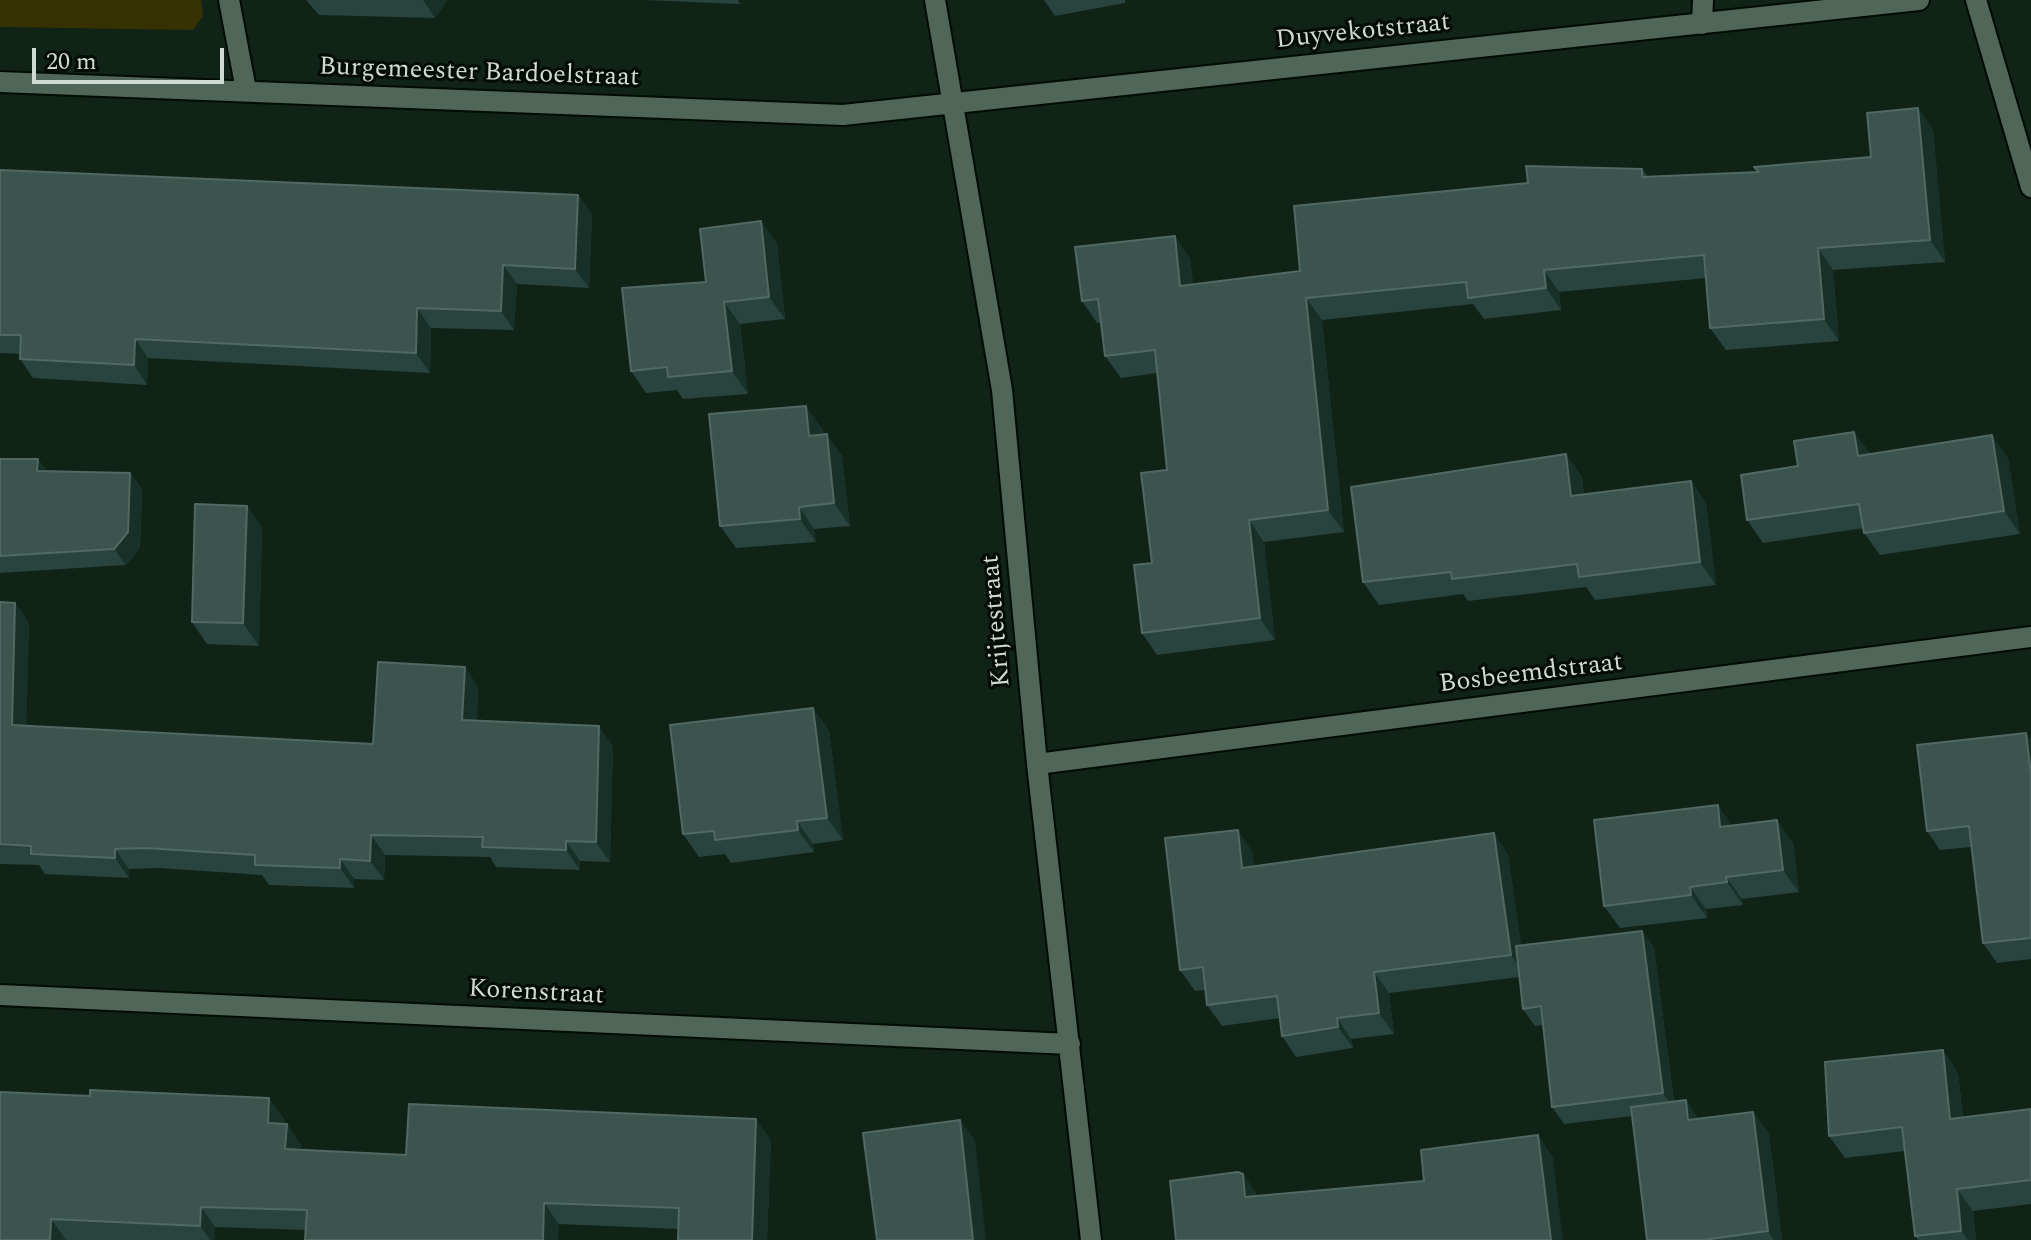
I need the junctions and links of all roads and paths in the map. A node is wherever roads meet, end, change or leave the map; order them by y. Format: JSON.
{"nodes":[{"id":1,"x":229,"y":0,"type":"edge"},
{"id":2,"x":935,"y":0,"type":"edge"},
{"id":3,"x":1703,"y":0,"type":"edge"},
{"id":4,"x":1919,"y":0,"type":"edge"},
{"id":5,"x":1976,"y":0,"type":"edge"},
{"id":6,"x":1702,"y":24,"type":"junction"},
{"id":7,"x":0,"y":82,"type":"edge"},
{"id":8,"x":246,"y":90,"type":"junction"},
{"id":9,"x":955,"y":102,"type":"junction"},
{"id":10,"x":2031,"y":187,"type":"edge"},
{"id":11,"x":2031,"y":637,"type":"edge"},
{"id":12,"x":1037,"y":764,"type":"junction"},
{"id":13,"x":0,"y":995,"type":"edge"},
{"id":14,"x":1070,"y":1044,"type":"junction"},
{"id":15,"x":1091,"y":1240,"type":"edge"}],
"edges":[{"from":1,"to":8,"type":"street"},
{"from":2,"to":9,"type":"street","name":"Krijtestraat"},
{"from":3,"to":6,"type":"street"},
{"from":4,"to":6,"type":"street","name":"Duyvekotstraat"},
{"from":5,"to":10,"type":"street"},
{"from":6,"to":9,"type":"street","name":"Duyvekotstraat"},
{"from":7,"to":8,"type":"street","name":"Burgemeester Bardoelstraat"},
{"from":8,"to":9,"type":"street","name":"Burgemeester Bardoelstraat"},
{"from":9,"to":12,"type":"street","name":"Krijtestraat"},
{"from":11,"to":12,"type":"street","name":"Bosbeemdstraat"},
{"from":12,"to":14,"type":"street","name":"Krijtestraat"},
{"from":13,"to":14,"type":"street","name":"Korenstraat"},
{"from":14,"to":15,"type":"street","name":"Krijtestraat"}]}
